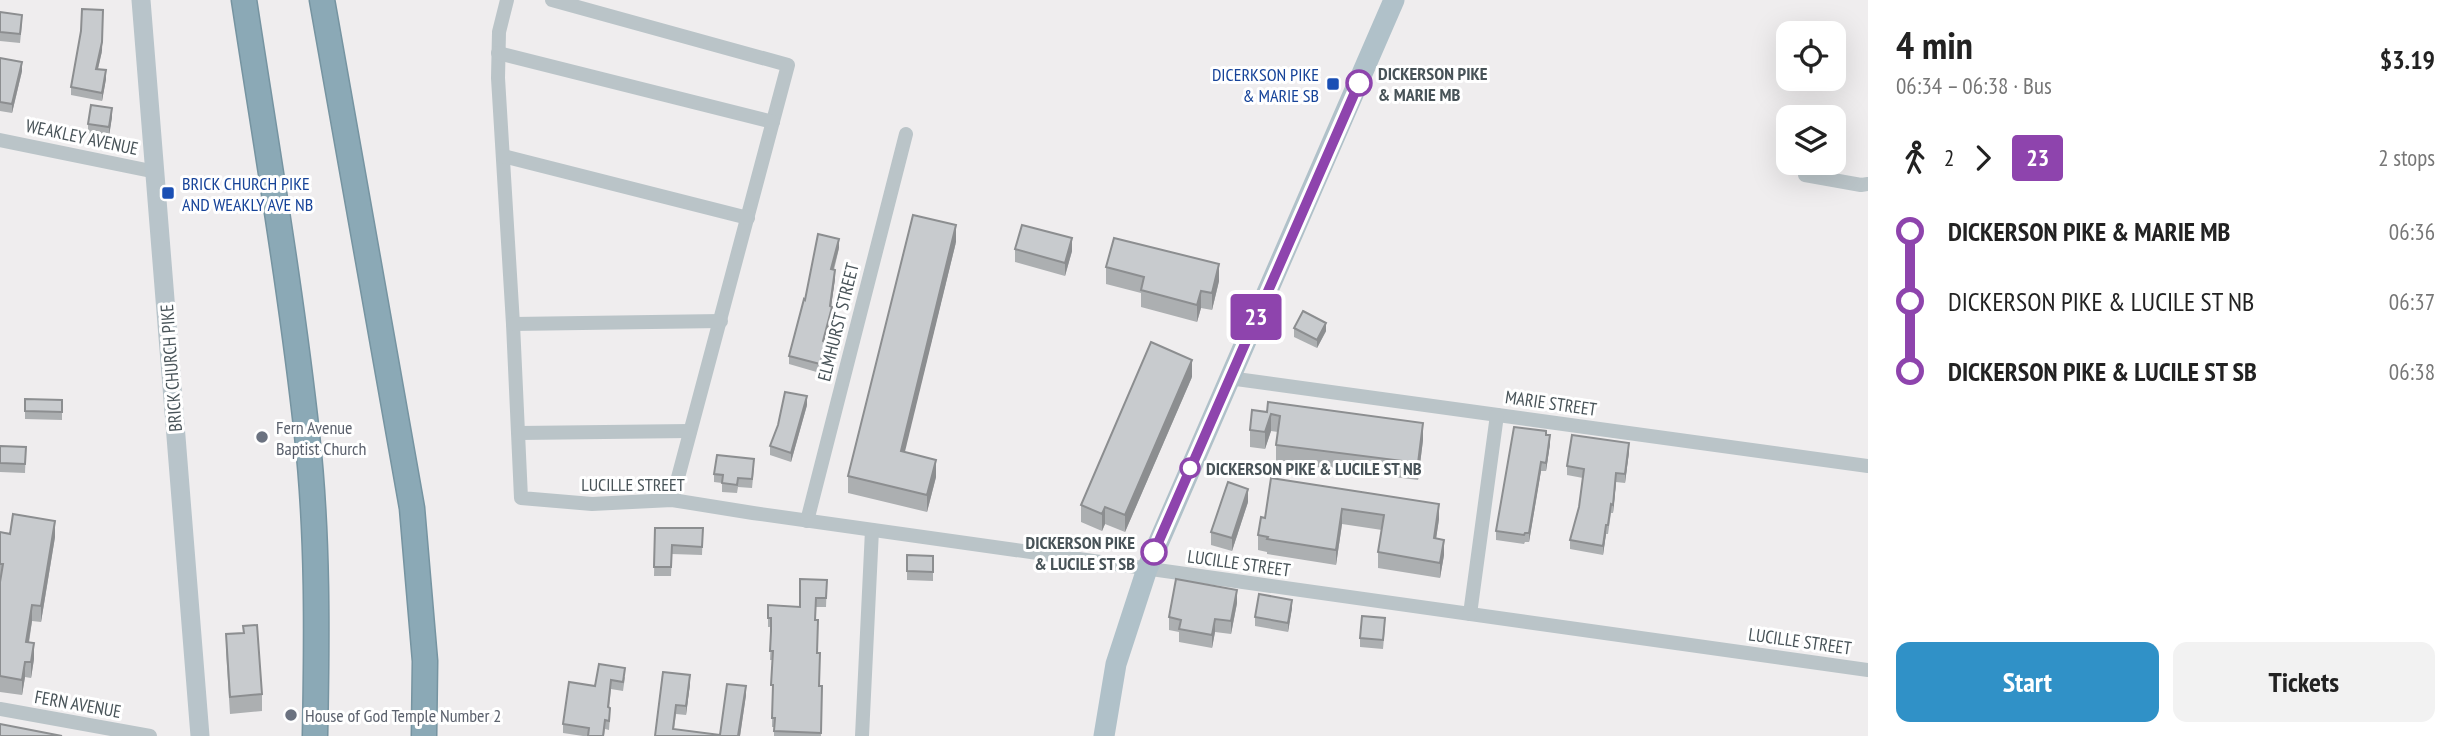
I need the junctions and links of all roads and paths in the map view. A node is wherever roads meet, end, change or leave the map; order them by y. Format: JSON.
{"nodes":[{"id":1,"x":141,"y":0,"type":"edge"},
{"id":2,"x":244,"y":0,"type":"edge"},
{"id":3,"x":323,"y":0,"type":"edge"},
{"id":4,"x":507,"y":0,"type":"edge"},
{"id":5,"x":1394,"y":0,"type":"edge"},
{"id":6,"x":562,"y":1,"type":"edge"},
{"id":7,"x":498,"y":53,"type":"junction"},
{"id":8,"x":773,"y":122,"type":"junction"},
{"id":9,"x":906,"y":134,"type":"dead end"},
{"id":10,"x":0,"y":140,"type":"edge"},
{"id":11,"x":503,"y":156,"type":"junction"},
{"id":12,"x":156,"y":172,"type":"junction"},
{"id":13,"x":1805,"y":175,"type":"dead end"},
{"id":14,"x":1868,"y":184,"type":"edge"},
{"id":15,"x":748,"y":218,"type":"junction"},
{"id":16,"x":721,"y":321,"type":"junction"},
{"id":17,"x":513,"y":324,"type":"junction"},
{"id":18,"x":1229,"y":379,"type":"junction"},
{"id":19,"x":1497,"y":415,"type":"junction"},
{"id":20,"x":690,"y":431,"type":"junction"},
{"id":21,"x":519,"y":433,"type":"junction"},
{"id":22,"x":1868,"y":466,"type":"edge"},
{"id":23,"x":673,"y":500,"type":"junction"},
{"id":24,"x":807,"y":521,"type":"junction"},
{"id":25,"x":872,"y":530,"type":"junction"},
{"id":26,"x":1147,"y":569,"type":"junction"},
{"id":27,"x":1470,"y":614,"type":"junction"},
{"id":28,"x":1868,"y":670,"type":"edge"},
{"id":29,"x":0,"y":709,"type":"edge"},
{"id":30,"x":150,"y":736,"type":"edge"},
{"id":31,"x":200,"y":736,"type":"edge"},
{"id":32,"x":315,"y":736,"type":"edge"},
{"id":33,"x":424,"y":736,"type":"edge"},
{"id":34,"x":862,"y":736,"type":"edge"},
{"id":35,"x":1104,"y":736,"type":"edge"}],
"edges":[{"from":1,"to":12,"type":"street","name":"BRICK CHURCH PIKE"},
{"from":2,"to":32,"type":"highway"},
{"from":3,"to":33,"type":"highway"},
{"from":4,"to":7,"type":"street"},
{"from":5,"to":18,"type":"main road"},
{"from":6,"to":8,"type":"street"},
{"from":7,"to":8,"type":"street"},
{"from":7,"to":11,"type":"street"},
{"from":8,"to":15,"type":"street"},
{"from":9,"to":24,"type":"street","name":"ELMHURST STREET"},
{"from":10,"to":12,"type":"street","name":"WEAKLEY AVENUE"},
{"from":11,"to":15,"type":"street"},
{"from":11,"to":17,"type":"street"},
{"from":12,"to":31,"type":"street","name":"BRICK CHURCH PIKE"},
{"from":13,"to":14,"type":"street"},
{"from":15,"to":16,"type":"street"},
{"from":16,"to":17,"type":"street"},
{"from":16,"to":20,"type":"street"},
{"from":17,"to":21,"type":"street"},
{"from":18,"to":19,"type":"street","name":"MARIE STREET"},
{"from":18,"to":26,"type":"main road"},
{"from":19,"to":22,"type":"street","name":"MARIE STREET"},
{"from":19,"to":27,"type":"street"},
{"from":20,"to":21,"type":"street"},
{"from":20,"to":23,"type":"street"},
{"from":21,"to":23,"type":"street","name":"LUCILLE STREET"},
{"from":23,"to":24,"type":"street","name":"LUCILLE STREET"},
{"from":24,"to":25,"type":"street","name":"LUCILLE STREET"},
{"from":25,"to":26,"type":"street","name":"LUCILLE STREET"},
{"from":25,"to":34,"type":"street"},
{"from":26,"to":27,"type":"street","name":"LUCILLE STREET"},
{"from":26,"to":35,"type":"main road"},
{"from":27,"to":28,"type":"street","name":"LUCILLE STREET"},
{"from":29,"to":30,"type":"street","name":"FERN AVENUE"}]}
